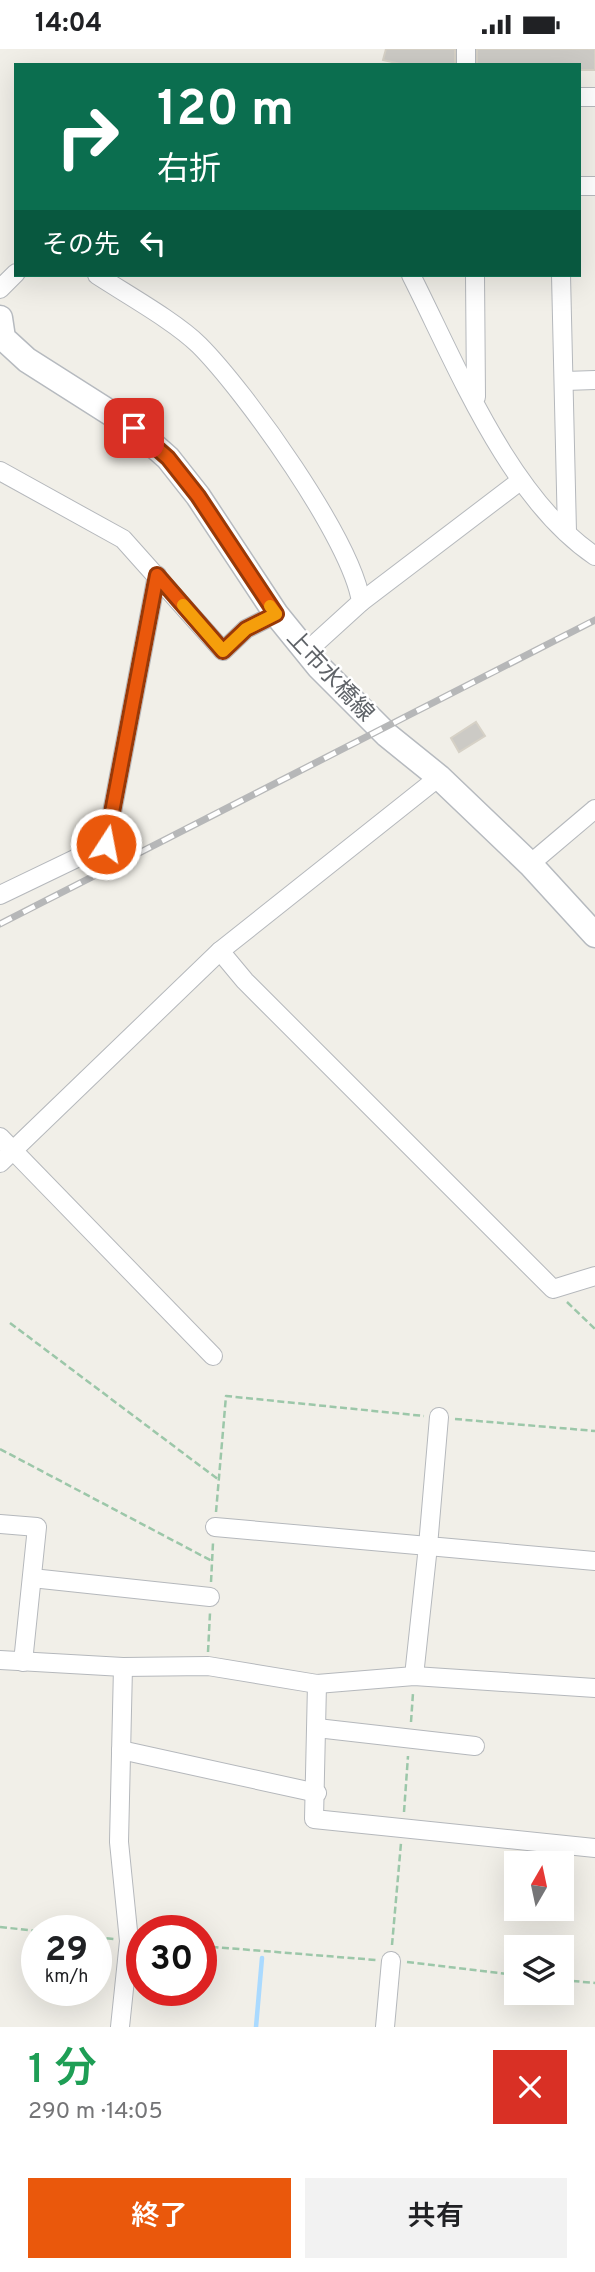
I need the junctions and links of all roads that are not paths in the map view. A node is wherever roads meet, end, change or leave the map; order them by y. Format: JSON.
{"nodes":[{"id":1,"x":14,"y":275,"type":"edge"},
{"id":2,"x":100,"y":277,"type":"edge"},
{"id":3,"x":412,"y":277,"type":"edge"},
{"id":4,"x":475,"y":277,"type":"edge"},
{"id":5,"x":561,"y":277,"type":"edge"},
{"id":6,"x":0,"y":289,"type":"edge"},
{"id":7,"x":1,"y":332,"type":"edge"},
{"id":8,"x":595,"y":380,"type":"edge"},
{"id":9,"x":565,"y":381,"type":"junction"},
{"id":10,"x":476,"y":404,"type":"junction"},
{"id":11,"x":0,"y":471,"type":"edge"},
{"id":12,"x":520,"y":481,"type":"junction"},
{"id":13,"x":567,"y":532,"type":"junction"},
{"id":14,"x":595,"y":556,"type":"edge"},
{"id":15,"x":157,"y":575,"type":"junction"},
{"id":16,"x":361,"y":602,"type":"junction"},
{"id":17,"x":276,"y":614,"type":"junction"},
{"id":18,"x":306,"y":652,"type":"junction"},
{"id":19,"x":439,"y":777,"type":"junction"},
{"id":20,"x":595,"y":809,"type":"edge"},
{"id":21,"x":530,"y":864,"type":"junction"},
{"id":22,"x":0,"y":895,"type":"edge"},
{"id":23,"x":595,"y":935,"type":"edge"},
{"id":24,"x":219,"y":951,"type":"junction"},
{"id":25,"x":4,"y":1150,"type":"edge"},
{"id":26,"x":595,"y":1276,"type":"edge"},
{"id":27,"x":213,"y":1356,"type":"dead end"},
{"id":28,"x":439,"y":1417,"type":"road end"},
{"id":29,"x":0,"y":1524,"type":"edge"},
{"id":30,"x":215,"y":1527,"type":"road end"},
{"id":31,"x":428,"y":1546,"type":"junction"},
{"id":32,"x":595,"y":1561,"type":"edge"},
{"id":33,"x":32,"y":1579,"type":"junction"},
{"id":34,"x":210,"y":1597,"type":"dead end"},
{"id":35,"x":0,"y":1660,"type":"edge"},
{"id":36,"x":23,"y":1662,"type":"junction"},
{"id":37,"x":123,"y":1667,"type":"junction"},
{"id":38,"x":414,"y":1676,"type":"junction"},
{"id":39,"x":317,"y":1684,"type":"junction"},
{"id":40,"x":595,"y":1688,"type":"edge"},
{"id":41,"x":317,"y":1728,"type":"junction"},
{"id":42,"x":475,"y":1746,"type":"dead end"},
{"id":43,"x":121,"y":1750,"type":"junction"},
{"id":44,"x":317,"y":1793,"type":"junction"},
{"id":45,"x":595,"y":1849,"type":"edge"},
{"id":46,"x":391,"y":1961,"type":"road end"},
{"id":47,"x":120,"y":2027,"type":"edge"},
{"id":48,"x":385,"y":2027,"type":"edge"}],
"edges":[{"from":1,"to":6,"type":"street"},
{"from":2,"to":16,"type":"street"},
{"from":3,"to":10,"type":"street"},
{"from":4,"to":10,"type":"street"},
{"from":5,"to":9,"type":"street"},
{"from":7,"to":17,"type":"main road","name":"上市水橋線"},
{"from":8,"to":9,"type":"street"},
{"from":9,"to":13,"type":"street"},
{"from":10,"to":12,"type":"street"},
{"from":11,"to":15,"type":"street"},
{"from":12,"to":13,"type":"street"},
{"from":12,"to":16,"type":"street"},
{"from":13,"to":14,"type":"street"},
{"from":15,"to":17,"type":"street"},
{"from":15,"to":22,"type":"street"},
{"from":16,"to":18,"type":"street"},
{"from":17,"to":18,"type":"main road","name":"上市水橋線"},
{"from":18,"to":19,"type":"main road","name":"上市水橋線"},
{"from":19,"to":21,"type":"main road","name":"上市水橋線"},
{"from":19,"to":24,"type":"street"},
{"from":20,"to":21,"type":"street"},
{"from":21,"to":23,"type":"main road","name":"上市水橋線"},
{"from":24,"to":25,"type":"street"},
{"from":24,"to":26,"type":"street"},
{"from":25,"to":27,"type":"street"},
{"from":28,"to":31,"type":"street"},
{"from":29,"to":33,"type":"street"},
{"from":30,"to":31,"type":"street"},
{"from":31,"to":32,"type":"street"},
{"from":31,"to":38,"type":"street"},
{"from":33,"to":34,"type":"street"},
{"from":33,"to":36,"type":"street"},
{"from":35,"to":36,"type":"street"},
{"from":36,"to":37,"type":"street"},
{"from":37,"to":39,"type":"street"},
{"from":37,"to":43,"type":"street"},
{"from":38,"to":39,"type":"street"},
{"from":38,"to":40,"type":"street"},
{"from":39,"to":41,"type":"street"},
{"from":41,"to":42,"type":"street"},
{"from":41,"to":44,"type":"street"},
{"from":43,"to":44,"type":"street"},
{"from":43,"to":47,"type":"street"},
{"from":44,"to":45,"type":"street"},
{"from":46,"to":48,"type":"street"}]}
